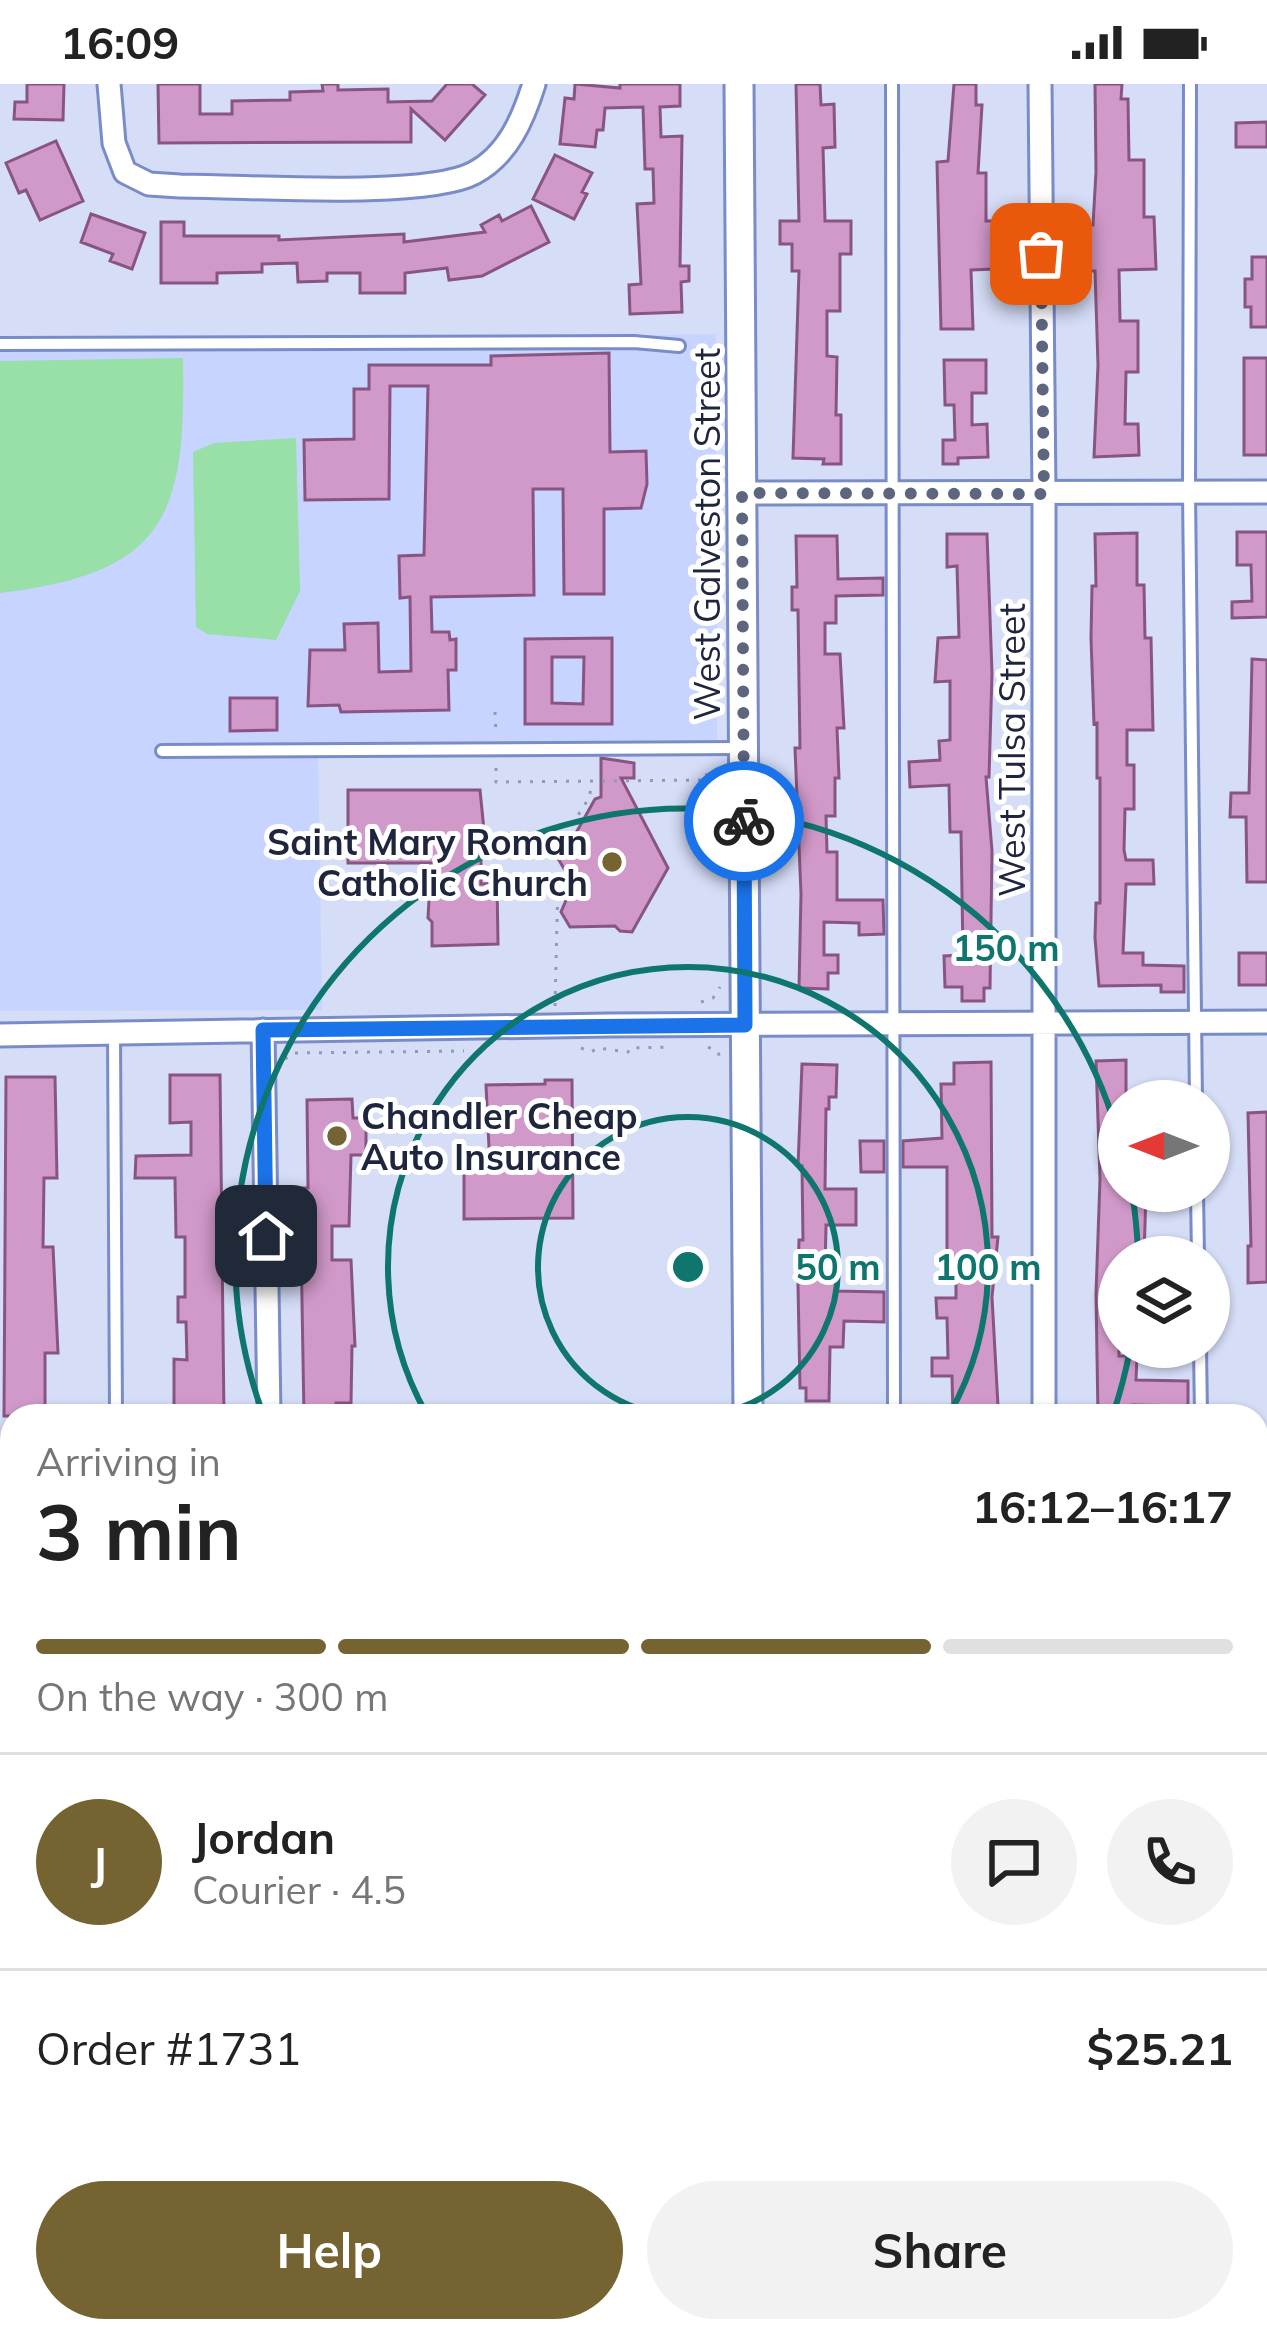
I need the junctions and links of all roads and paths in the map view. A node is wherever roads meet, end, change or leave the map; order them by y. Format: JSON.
{"nodes":[{"id":1,"x":109,"y":84,"type":"edge"},
{"id":2,"x":533,"y":84,"type":"edge"},
{"id":3,"x":739,"y":84,"type":"edge"},
{"id":4,"x":892,"y":84,"type":"edge"},
{"id":5,"x":1040,"y":84,"type":"edge"},
{"id":6,"x":1190,"y":84,"type":"edge"},
{"id":7,"x":0,"y":344,"type":"edge"},
{"id":8,"x":680,"y":346,"type":"dead end"},
{"id":9,"x":1267,"y":491,"type":"edge"},
{"id":10,"x":1189,"y":492,"type":"junction"},
{"id":11,"x":742,"y":493,"type":"junction"},
{"id":12,"x":895,"y":493,"type":"junction"},
{"id":13,"x":1044,"y":494,"type":"junction"},
{"id":14,"x":495,"y":712,"type":"dead end"},
{"id":15,"x":731,"y":748,"type":"junction"},
{"id":16,"x":496,"y":749,"type":"junction"},
{"id":17,"x":162,"y":752,"type":"dead end"},
{"id":18,"x":592,"y":781,"type":"junction"},
{"id":19,"x":560,"y":845,"type":"dead end"},
{"id":20,"x":558,"y":880,"type":"dead end"},
{"id":21,"x":721,"y":979,"type":"dead end"},
{"id":22,"x":703,"y":1002,"type":"dead end"},
{"id":23,"x":549,"y":1005,"type":"dead end"},
{"id":24,"x":1195,"y":1022,"type":"junction"},
{"id":25,"x":1267,"y":1022,"type":"edge"},
{"id":26,"x":1044,"y":1023,"type":"junction"},
{"id":27,"x":745,"y":1025,"type":"junction"},
{"id":28,"x":892,"y":1025,"type":"junction"},
{"id":29,"x":263,"y":1030,"type":"junction"},
{"id":30,"x":114,"y":1033,"type":"junction"},
{"id":31,"x":0,"y":1035,"type":"edge"},
{"id":32,"x":668,"y":1047,"type":"dead end"},
{"id":33,"x":706,"y":1047,"type":"dead end"},
{"id":34,"x":580,"y":1048,"type":"dead end"},
{"id":35,"x":466,"y":1049,"type":"dead end"},
{"id":36,"x":282,"y":1066,"type":"dead end"},
{"id":37,"x":722,"y":1080,"type":"dead end"},
{"id":38,"x":1196,"y":1080,"type":"edge"},
{"id":39,"x":1200,"y":1368,"type":"edge"},
{"id":40,"x":116,"y":1404,"type":"edge"},
{"id":41,"x":269,"y":1404,"type":"edge"},
{"id":42,"x":748,"y":1404,"type":"edge"},
{"id":43,"x":894,"y":1404,"type":"edge"},
{"id":44,"x":1044,"y":1404,"type":"edge"},
{"id":45,"x":1201,"y":1404,"type":"edge"}],
"edges":[{"from":1,"to":2,"type":"street"},
{"from":3,"to":11,"type":"street","name":"West Galveston Street"},
{"from":4,"to":12,"type":"lane"},
{"from":5,"to":13,"type":"street","name":"West Tulsa Street"},
{"from":6,"to":10,"type":"lane"},
{"from":7,"to":8,"type":"lane"},
{"from":9,"to":10,"type":"street"},
{"from":10,"to":13,"type":"street"},
{"from":10,"to":24,"type":"lane"},
{"from":11,"to":12,"type":"street"},
{"from":11,"to":15,"type":"street","name":"West Galveston Street"},
{"from":12,"to":13,"type":"street"},
{"from":12,"to":28,"type":"lane"},
{"from":13,"to":26,"type":"street","name":"West Tulsa Street"},
{"from":14,"to":16,"type":"path"},
{"from":15,"to":16,"type":"lane"},
{"from":15,"to":18,"type":"path"},
{"from":15,"to":27,"type":"street","name":"West Galveston Street"},
{"from":16,"to":17,"type":"lane"},
{"from":16,"to":18,"type":"path"},
{"from":18,"to":19,"type":"path"},
{"from":20,"to":23,"type":"path"},
{"from":21,"to":22,"type":"path"},
{"from":24,"to":25,"type":"street"},
{"from":24,"to":26,"type":"street"},
{"from":24,"to":38,"type":"lane"},
{"from":26,"to":28,"type":"street"},
{"from":26,"to":44,"type":"street","name":"West Tulsa Street"},
{"from":27,"to":28,"type":"street"},
{"from":27,"to":29,"type":"street"},
{"from":27,"to":42,"type":"street","name":"West Galveston Street"},
{"from":28,"to":43,"type":"lane"},
{"from":29,"to":30,"type":"street"},
{"from":29,"to":41,"type":"street"},
{"from":30,"to":31,"type":"street"},
{"from":30,"to":40,"type":"lane"},
{"from":32,"to":34,"type":"path"},
{"from":33,"to":37,"type":"path"},
{"from":35,"to":36,"type":"path"},
{"from":39,"to":45,"type":"lane"}]}
